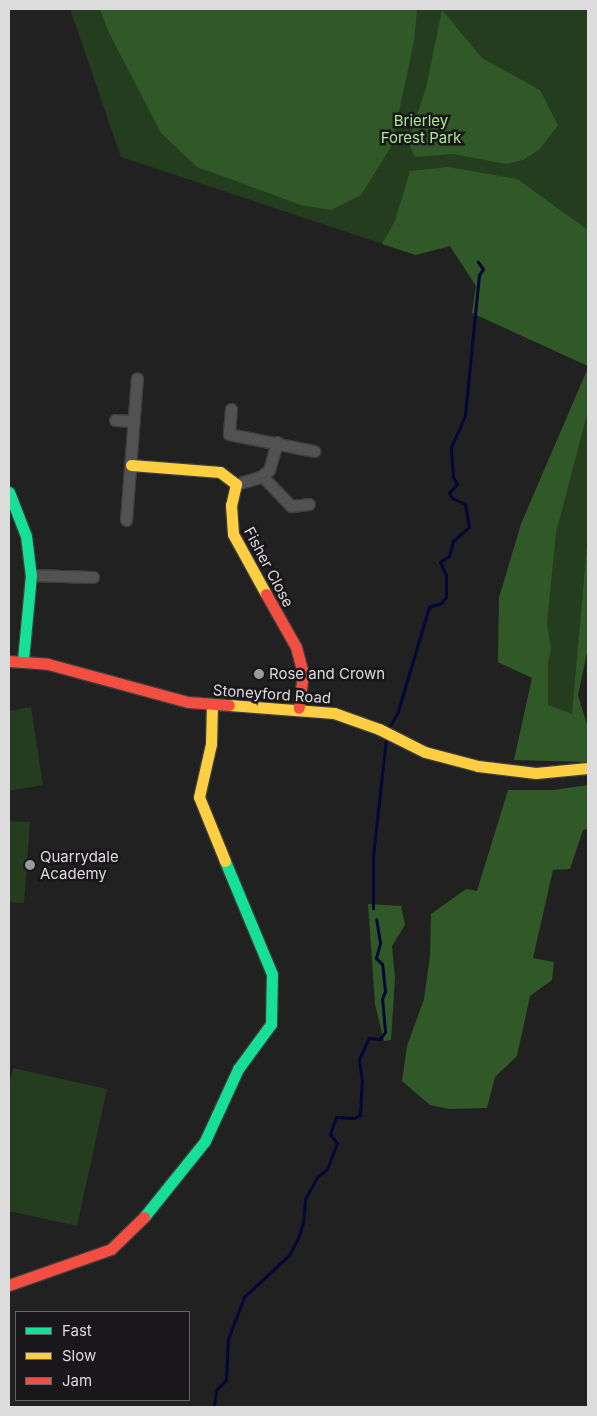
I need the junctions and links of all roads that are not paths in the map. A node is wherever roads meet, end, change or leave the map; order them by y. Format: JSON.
{"nodes":[{"id":1,"x":137,"y":378,"type":"dead end"},
{"id":2,"x":231,"y":409,"type":"dead end"},
{"id":3,"x":115,"y":420,"type":"dead end"},
{"id":4,"x":134,"y":421,"type":"junction"},
{"id":5,"x":277,"y":442,"type":"junction"},
{"id":6,"x":314,"y":451,"type":"dead end"},
{"id":7,"x":131,"y":464,"type":"junction"},
{"id":8,"x":262,"y":476,"type":"junction"},
{"id":9,"x":236,"y":484,"type":"junction"},
{"id":10,"x":9,"y":492,"type":"edge"},
{"id":11,"x":310,"y":504,"type":"dead end"},
{"id":12,"x":126,"y":520,"type":"dead end"},
{"id":13,"x":31,"y":575,"type":"junction"},
{"id":14,"x":93,"y":577,"type":"dead end"},
{"id":15,"x":23,"y":660,"type":"junction"},
{"id":16,"x":9,"y":661,"type":"edge"},
{"id":17,"x":212,"y":704,"type":"junction"},
{"id":18,"x":299,"y":708,"type":"junction"},
{"id":19,"x":588,"y":768,"type":"edge"},
{"id":20,"x":9,"y":1285,"type":"edge"}],
"edges":[{"from":1,"to":4,"type":"street"},
{"from":2,"to":5,"type":"street"},
{"from":3,"to":4,"type":"street"},
{"from":4,"to":7,"type":"street"},
{"from":5,"to":6,"type":"street"},
{"from":5,"to":8,"type":"street"},
{"from":7,"to":9,"type":"street"},
{"from":7,"to":12,"type":"street"},
{"from":8,"to":9,"type":"street"},
{"from":8,"to":11,"type":"street"},
{"from":9,"to":18,"type":"street","name":"Fisher Close"},
{"from":10,"to":13,"type":"street"},
{"from":13,"to":14,"type":"street"},
{"from":13,"to":15,"type":"street"},
{"from":15,"to":16,"type":"street","name":"Stoneyford Road"},
{"from":15,"to":17,"type":"street","name":"Stoneyford Road"},
{"from":17,"to":18,"type":"street","name":"Stoneyford Road"},
{"from":17,"to":20,"type":"street"},
{"from":18,"to":19,"type":"street","name":"Stoneyford Road"}]}
